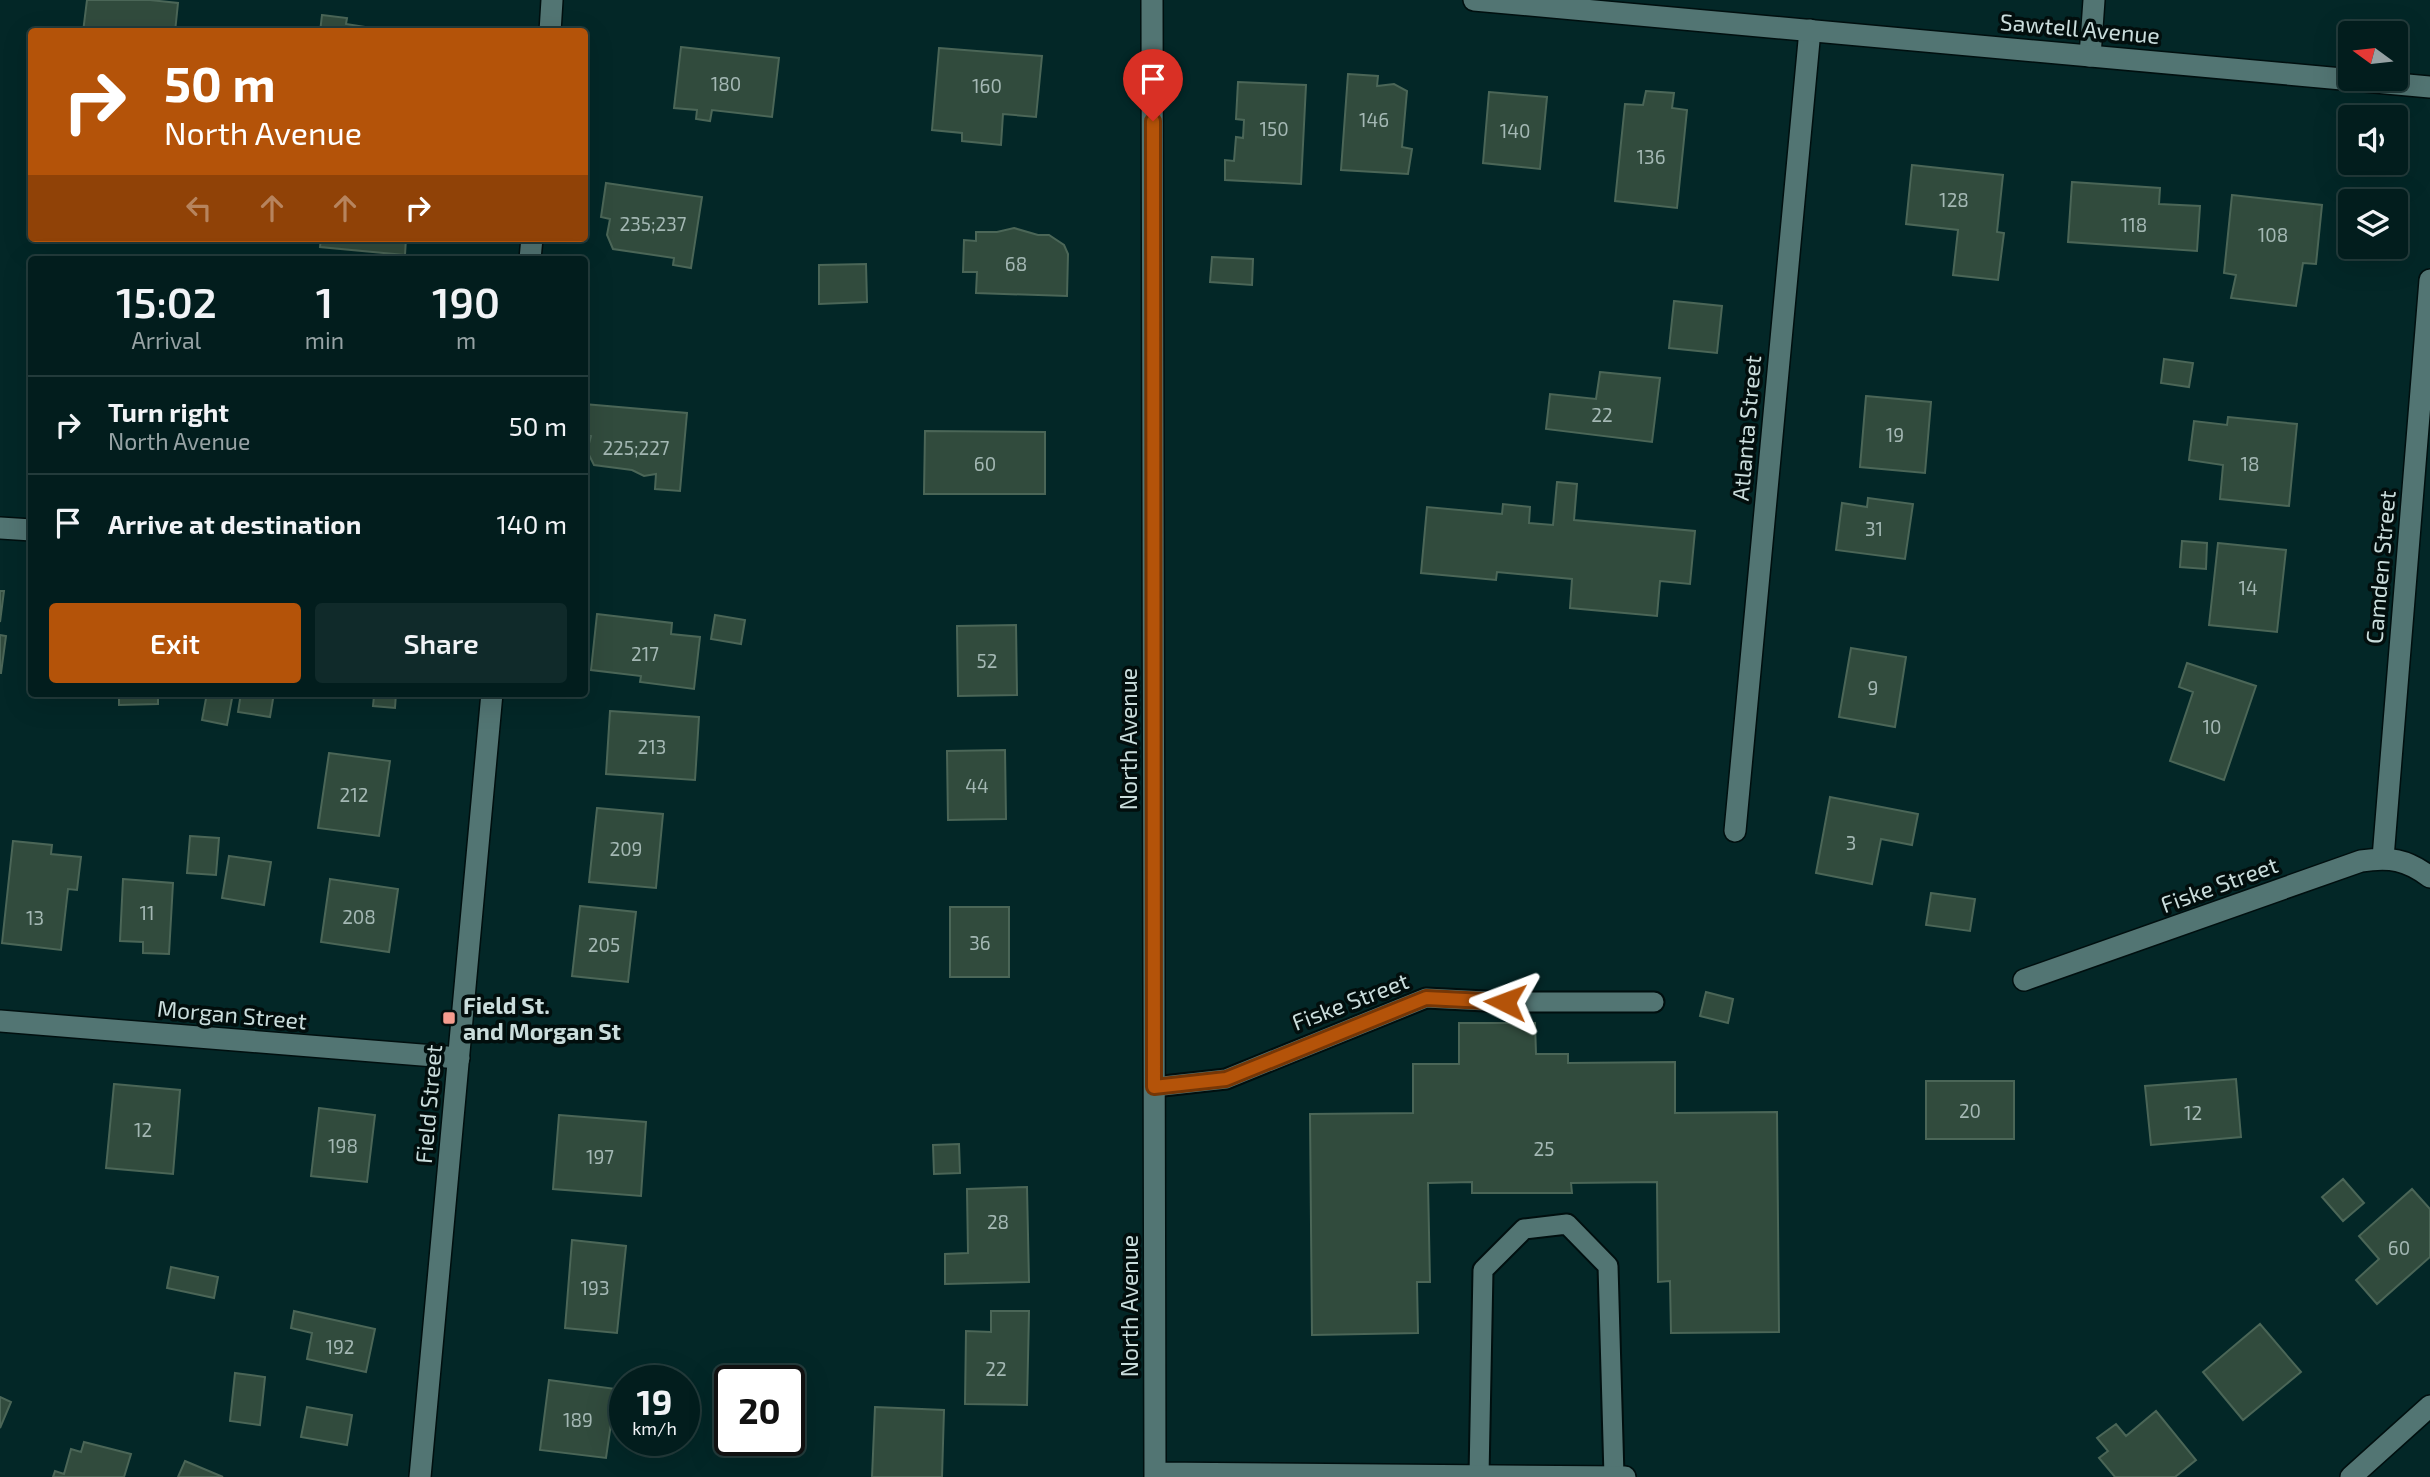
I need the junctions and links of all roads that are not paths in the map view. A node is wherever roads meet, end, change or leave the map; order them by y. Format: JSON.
{"nodes":[{"id":1,"x":552,"y":0,"type":"edge"},
{"id":2,"x":1152,"y":0,"type":"edge"},
{"id":3,"x":1474,"y":0,"type":"edge"},
{"id":4,"x":2094,"y":0,"type":"edge"},
{"id":5,"x":1585,"y":5,"type":"edge"},
{"id":6,"x":550,"y":28,"type":"edge"},
{"id":7,"x":1810,"y":30,"type":"junction"},
{"id":8,"x":2090,"y":55,"type":"junction"},
{"id":9,"x":2430,"y":87,"type":"edge"},
{"id":10,"x":2430,"y":281,"type":"edge"},
{"id":11,"x":0,"y":528,"type":"edge"},
{"id":12,"x":28,"y":530,"type":"edge"},
{"id":13,"x":492,"y":697,"type":"edge"},
{"id":14,"x":1735,"y":831,"type":"dead end"},
{"id":15,"x":2383,"y":858,"type":"junction"},
{"id":16,"x":2430,"y":877,"type":"edge"},
{"id":17,"x":2024,"y":980,"type":"dead end"},
{"id":18,"x":1654,"y":1002,"type":"dead end"},
{"id":19,"x":0,"y":1021,"type":"edge"},
{"id":20,"x":459,"y":1058,"type":"junction"},
{"id":21,"x":1154,"y":1087,"type":"junction"},
{"id":22,"x":2430,"y":1406,"type":"edge"},
{"id":23,"x":1155,"y":1475,"type":"edge"},
{"id":24,"x":1479,"y":1476,"type":"edge"},
{"id":25,"x":1614,"y":1476,"type":"edge"},
{"id":26,"x":420,"y":1477,"type":"edge"},
{"id":27,"x":1625,"y":1477,"type":"edge"},
{"id":28,"x":2351,"y":1477,"type":"edge"}],
"edges":[{"from":1,"to":6,"type":"street"},
{"from":2,"to":21,"type":"street","name":"North Avenue"},
{"from":3,"to":5,"type":"street","name":"Sawtell Avenue"},
{"from":4,"to":8,"type":"street"},
{"from":5,"to":7,"type":"street","name":"Sawtell Avenue"},
{"from":7,"to":8,"type":"street","name":"Sawtell Avenue"},
{"from":7,"to":14,"type":"street","name":"Atlanta Street"},
{"from":8,"to":9,"type":"street","name":"Sawtell Avenue"},
{"from":10,"to":15,"type":"street","name":"Camden Street"},
{"from":11,"to":12,"type":"street"},
{"from":13,"to":20,"type":"street","name":"Field Street"},
{"from":15,"to":16,"type":"street"},
{"from":15,"to":17,"type":"street","name":"Fiske Street"},
{"from":18,"to":21,"type":"lane","name":"Fiske Street"},
{"from":19,"to":20,"type":"street","name":"Morgan Street"},
{"from":20,"to":26,"type":"street","name":"Field Street"},
{"from":21,"to":23,"type":"street","name":"North Avenue"},
{"from":22,"to":28,"type":"street"},
{"from":23,"to":24,"type":"street"},
{"from":24,"to":25,"type":"street"},
{"from":24,"to":25,"type":"lane"},
{"from":25,"to":27,"type":"street"}]}
